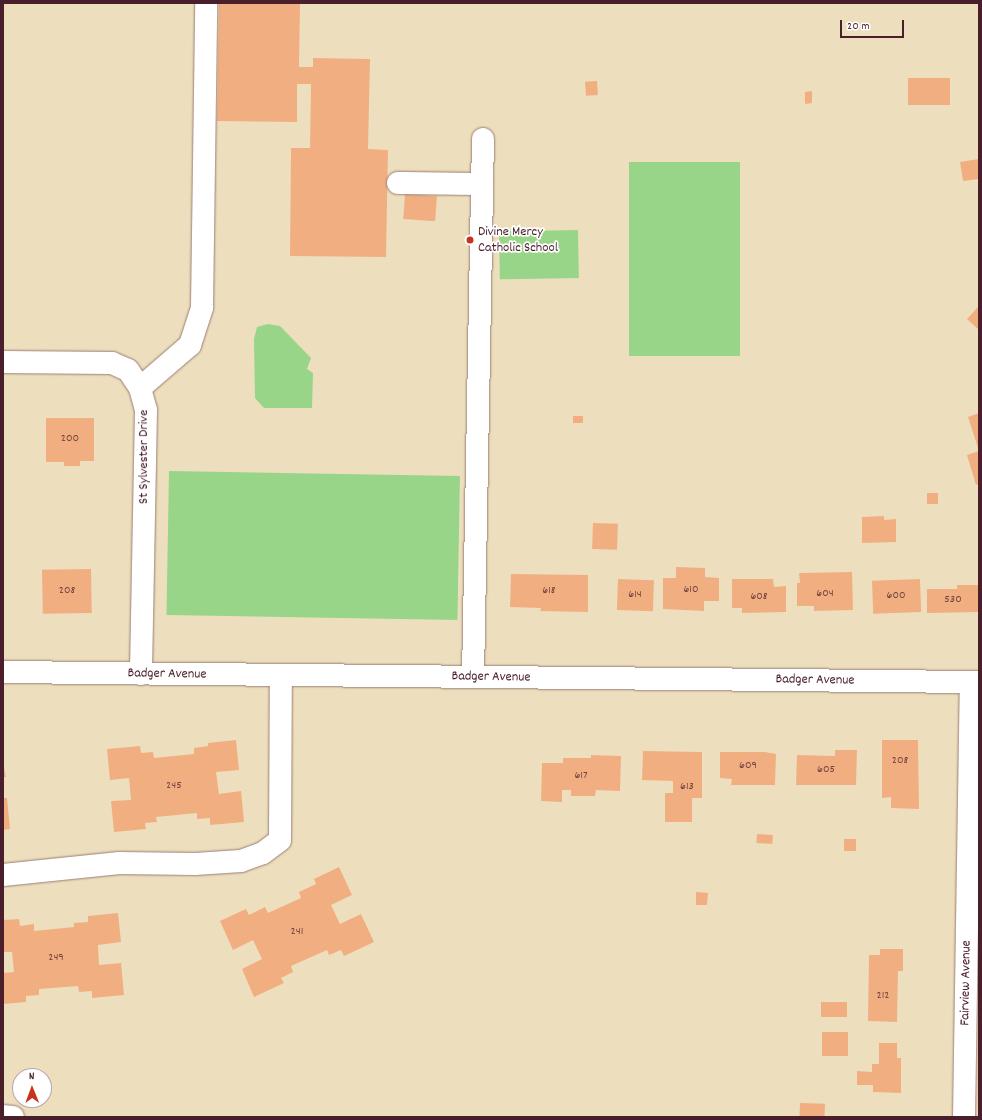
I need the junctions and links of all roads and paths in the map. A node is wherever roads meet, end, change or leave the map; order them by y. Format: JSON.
{"nodes":[{"id":1,"x":206,"y":3,"type":"edge"},
{"id":2,"x":483,"y":139,"type":"dead end"},
{"id":3,"x":398,"y":182,"type":"dead end"},
{"id":4,"x":482,"y":184,"type":"junction"},
{"id":5,"x":3,"y":362,"type":"edge"},
{"id":6,"x":140,"y":388,"type":"junction"},
{"id":7,"x":3,"y":672,"type":"edge"},
{"id":8,"x":141,"y":674,"type":"junction"},
{"id":9,"x":281,"y":676,"type":"junction"},
{"id":10,"x":474,"y":677,"type":"junction"},
{"id":11,"x":975,"y":682,"type":"edge"},
{"id":12,"x":3,"y":875,"type":"edge"},
{"id":13,"x":3,"y":1116,"type":"edge"},
{"id":14,"x":13,"y":1117,"type":"edge"},
{"id":15,"x":964,"y":1117,"type":"edge"}],
"edges":[{"from":1,"to":6,"type":"street"},
{"from":2,"to":4,"type":"street"},
{"from":3,"to":4,"type":"street"},
{"from":4,"to":10,"type":"street"},
{"from":5,"to":6,"type":"street","name":"St Sylvester Drive"},
{"from":6,"to":8,"type":"street","name":"St Sylvester Drive"},
{"from":7,"to":8,"type":"street","name":"Badger Avenue"},
{"from":8,"to":9,"type":"street","name":"Badger Avenue"},
{"from":9,"to":10,"type":"street","name":"Badger Avenue"},
{"from":9,"to":12,"type":"street"},
{"from":10,"to":11,"type":"street","name":"Badger Avenue"},
{"from":11,"to":15,"type":"street","name":"Fairview Avenue"},
{"from":13,"to":14,"type":"street"}]}
